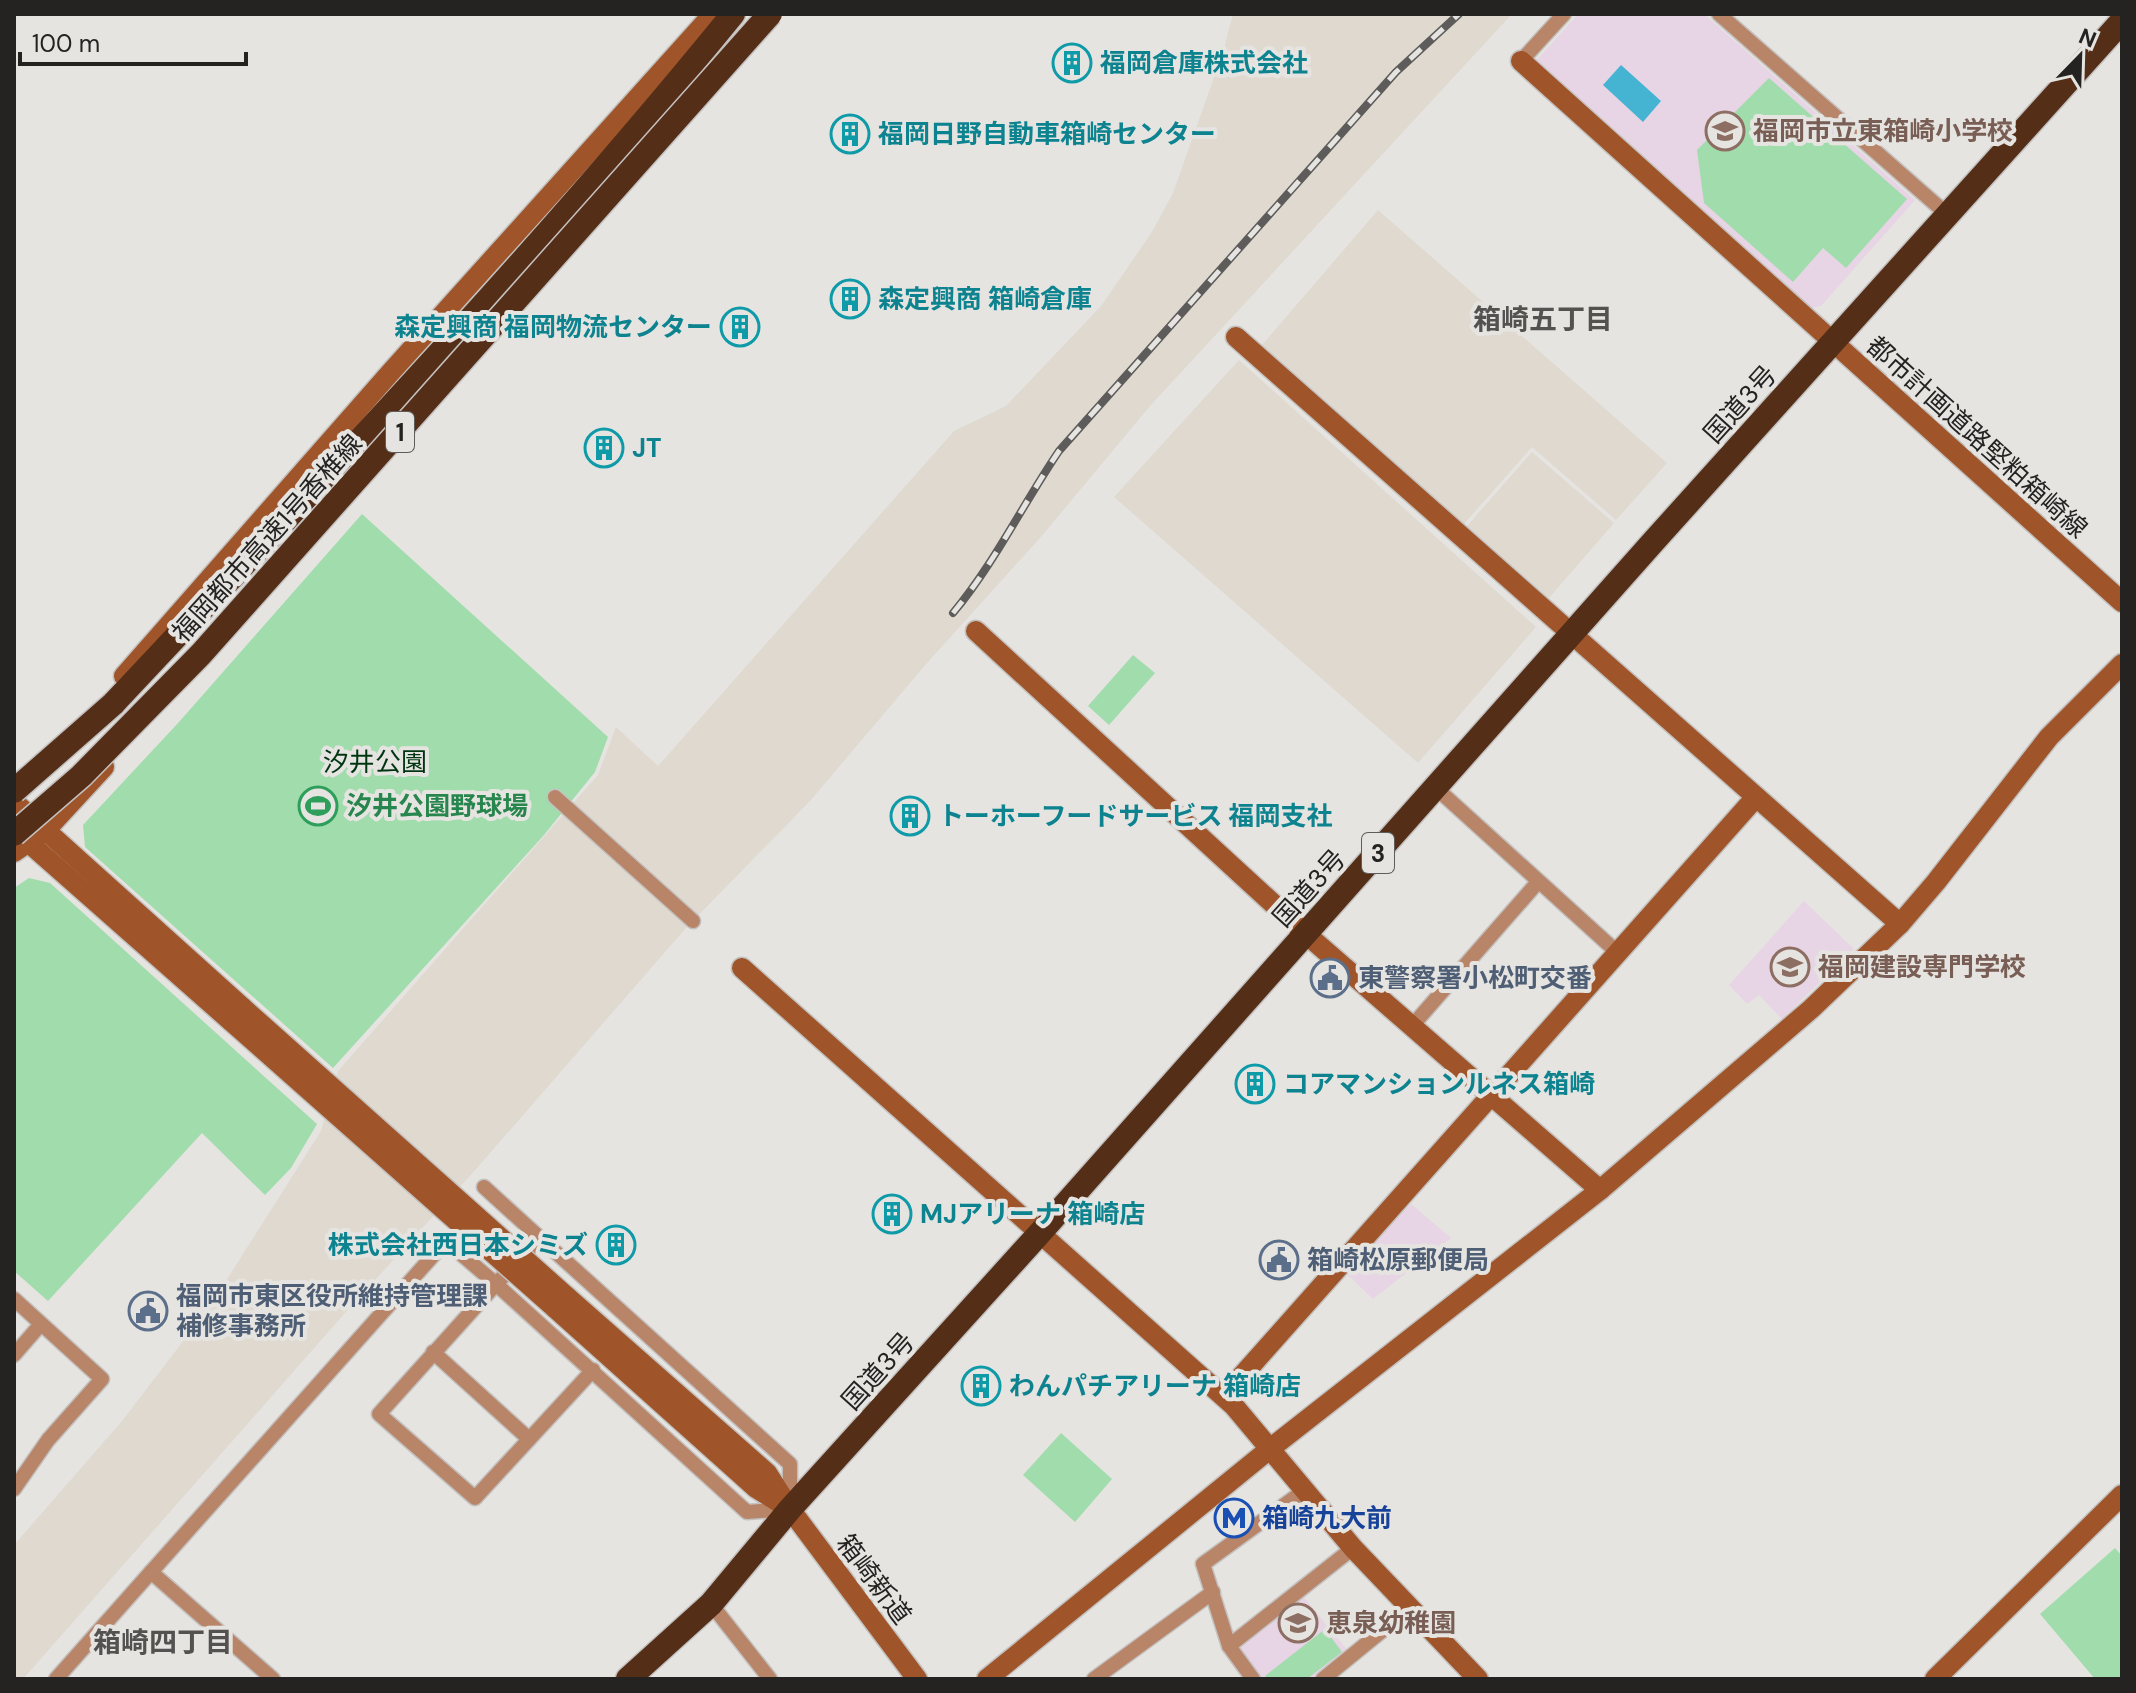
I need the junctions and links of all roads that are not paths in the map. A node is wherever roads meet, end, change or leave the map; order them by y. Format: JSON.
{"nodes":[{"id":1,"x":713,"y":14,"type":"edge"},
{"id":2,"x":733,"y":14,"type":"edge"},
{"id":3,"x":763,"y":14,"type":"edge"},
{"id":4,"x":772,"y":14,"type":"edge"},
{"id":5,"x":1564,"y":14,"type":"edge"},
{"id":6,"x":1719,"y":14,"type":"edge"},
{"id":7,"x":2122,"y":21,"type":"edge"},
{"id":8,"x":1521,"y":61,"type":"joint"},
{"id":9,"x":1949,"y":216,"type":"junction"},
{"id":10,"x":1236,"y":337,"type":"dead end"},
{"id":11,"x":1833,"y":343,"type":"junction"},
{"id":12,"x":2122,"y":602,"type":"edge"},
{"id":13,"x":976,"y":631,"type":"dead end"},
{"id":14,"x":1571,"y":635,"type":"junction"},
{"id":15,"x":2122,"y":664,"type":"edge"},
{"id":16,"x":1436,"y":788,"type":"junction"},
{"id":17,"x":14,"y":791,"type":"edge"},
{"id":18,"x":555,"y":797,"type":"dead end"},
{"id":19,"x":1756,"y":797,"type":"junction"},
{"id":20,"x":14,"y":800,"type":"edge"},
{"id":21,"x":14,"y":816,"type":"edge"},
{"id":22,"x":21,"y":842,"type":"edge"},
{"id":23,"x":1538,"y":882,"type":"junction"},
{"id":24,"x":693,"y":921,"type":"dead end"},
{"id":25,"x":1900,"y":924,"type":"junction"},
{"id":26,"x":1306,"y":934,"type":"junction"},
{"id":27,"x":1618,"y":953,"type":"junction"},
{"id":28,"x":742,"y":968,"type":"dead end"},
{"id":29,"x":1412,"y":1026,"type":"junction"},
{"id":30,"x":1492,"y":1096,"type":"junction"},
{"id":31,"x":484,"y":1187,"type":"dead end"},
{"id":32,"x":1600,"y":1190,"type":"junction"},
{"id":33,"x":1039,"y":1234,"type":"junction"},
{"id":34,"x":540,"y":1238,"type":"junction"},
{"id":35,"x":496,"y":1284,"type":"junction"},
{"id":36,"x":14,"y":1299,"type":"edge"},
{"id":37,"x":41,"y":1324,"type":"junction"},
{"id":38,"x":433,"y":1352,"type":"junction"},
{"id":39,"x":14,"y":1355,"type":"edge"},
{"id":40,"x":593,"y":1370,"type":"junction"},
{"id":41,"x":1224,"y":1396,"type":"junction"},
{"id":42,"x":529,"y":1439,"type":"junction"},
{"id":43,"x":1271,"y":1448,"type":"junction"},
{"id":44,"x":14,"y":1489,"type":"edge"},
{"id":45,"x":1305,"y":1490,"type":"junction"},
{"id":46,"x":2122,"y":1495,"type":"edge"},
{"id":47,"x":790,"y":1509,"type":"junction"},
{"id":48,"x":1353,"y":1548,"type":"junction"},
{"id":49,"x":151,"y":1572,"type":"junction"},
{"id":50,"x":1213,"y":1592,"type":"junction"},
{"id":51,"x":711,"y":1604,"type":"junction"},
{"id":52,"x":1410,"y":1608,"type":"junction"},
{"id":53,"x":1229,"y":1646,"type":"junction"},
{"id":54,"x":56,"y":1679,"type":"edge"},
{"id":55,"x":273,"y":1679,"type":"edge"},
{"id":56,"x":628,"y":1679,"type":"edge"},
{"id":57,"x":770,"y":1679,"type":"edge"},
{"id":58,"x":917,"y":1679,"type":"edge"},
{"id":59,"x":987,"y":1679,"type":"edge"},
{"id":60,"x":1094,"y":1679,"type":"edge"},
{"id":61,"x":1253,"y":1679,"type":"edge"},
{"id":62,"x":1323,"y":1679,"type":"edge"},
{"id":63,"x":1478,"y":1679,"type":"edge"},
{"id":64,"x":1935,"y":1679,"type":"edge"}],
"edges":[{"from":1,"to":20,"type":"street"},
{"from":2,"to":17,"type":"highway","bridge":true},
{"from":3,"to":21,"type":"highway","name":"福岡都市高速1号香椎線","number":"1","bridge":true},
{"from":4,"to":22,"type":"highway","name":"福岡都市高速1号香椎線","number":"1","bridge":true},
{"from":5,"to":8,"type":"street"},
{"from":6,"to":9,"type":"street"},
{"from":7,"to":9,"type":"highway","name":"国道3号","number":"3"},
{"from":8,"to":11,"type":"street","name":"都市計画道路堅粕箱崎線"},
{"from":9,"to":11,"type":"highway","name":"国道3号","number":"3"},
{"from":10,"to":14,"type":"street"},
{"from":11,"to":12,"type":"street","name":"都市計画道路堅粕箱崎線"},
{"from":11,"to":14,"type":"highway","name":"国道3号","number":"3"},
{"from":13,"to":26,"type":"street"},
{"from":14,"to":16,"type":"highway","name":"国道3号","number":"3"},
{"from":14,"to":19,"type":"street"},
{"from":15,"to":25,"type":"street"},
{"from":16,"to":23,"type":"street"},
{"from":16,"to":26,"type":"highway","name":"国道3号","number":"3"},
{"from":18,"to":24,"type":"street"},
{"from":19,"to":25,"type":"street"},
{"from":19,"to":27,"type":"street"},
{"from":20,"to":22,"type":"street","name":"箱崎新道"},
{"from":22,"to":47,"type":"street","name":"箱崎新道","bridge":true},
{"from":23,"to":27,"type":"street"},
{"from":23,"to":29,"type":"street"},
{"from":25,"to":32,"type":"street"},
{"from":26,"to":29,"type":"street"},
{"from":26,"to":33,"type":"highway","name":"国道3号","number":"3"},
{"from":27,"to":30,"type":"street"},
{"from":28,"to":33,"type":"street"},
{"from":29,"to":30,"type":"street"},
{"from":30,"to":32,"type":"street"},
{"from":30,"to":41,"type":"street"},
{"from":31,"to":34,"type":"street"},
{"from":32,"to":43,"type":"street"},
{"from":33,"to":41,"type":"street"},
{"from":33,"to":47,"type":"highway","name":"国道3号","number":"3"},
{"from":34,"to":35,"type":"street"},
{"from":34,"to":47,"type":"street"},
{"from":35,"to":38,"type":"street"},
{"from":35,"to":40,"type":"street"},
{"from":35,"to":49,"type":"street"},
{"from":36,"to":37,"type":"street"},
{"from":37,"to":39,"type":"street"},
{"from":37,"to":44,"type":"street"},
{"from":38,"to":42,"type":"street"},
{"from":38,"to":42,"type":"street"},
{"from":40,"to":42,"type":"street"},
{"from":40,"to":47,"type":"street"},
{"from":41,"to":43,"type":"street"},
{"from":43,"to":45,"type":"street"},
{"from":43,"to":59,"type":"street"},
{"from":45,"to":48,"type":"street"},
{"from":45,"to":50,"type":"street"},
{"from":46,"to":64,"type":"street"},
{"from":47,"to":51,"type":"highway","name":"国道3号","number":"3"},
{"from":47,"to":58,"type":"street","name":"箱崎新道"},
{"from":48,"to":52,"type":"street"},
{"from":48,"to":53,"type":"street"},
{"from":49,"to":54,"type":"street"},
{"from":49,"to":55,"type":"street"},
{"from":50,"to":53,"type":"street"},
{"from":50,"to":60,"type":"street"},
{"from":51,"to":56,"type":"highway","name":"国道3号","number":"3"},
{"from":51,"to":57,"type":"street"},
{"from":52,"to":62,"type":"street"},
{"from":52,"to":63,"type":"street"},
{"from":53,"to":61,"type":"street"}]}
